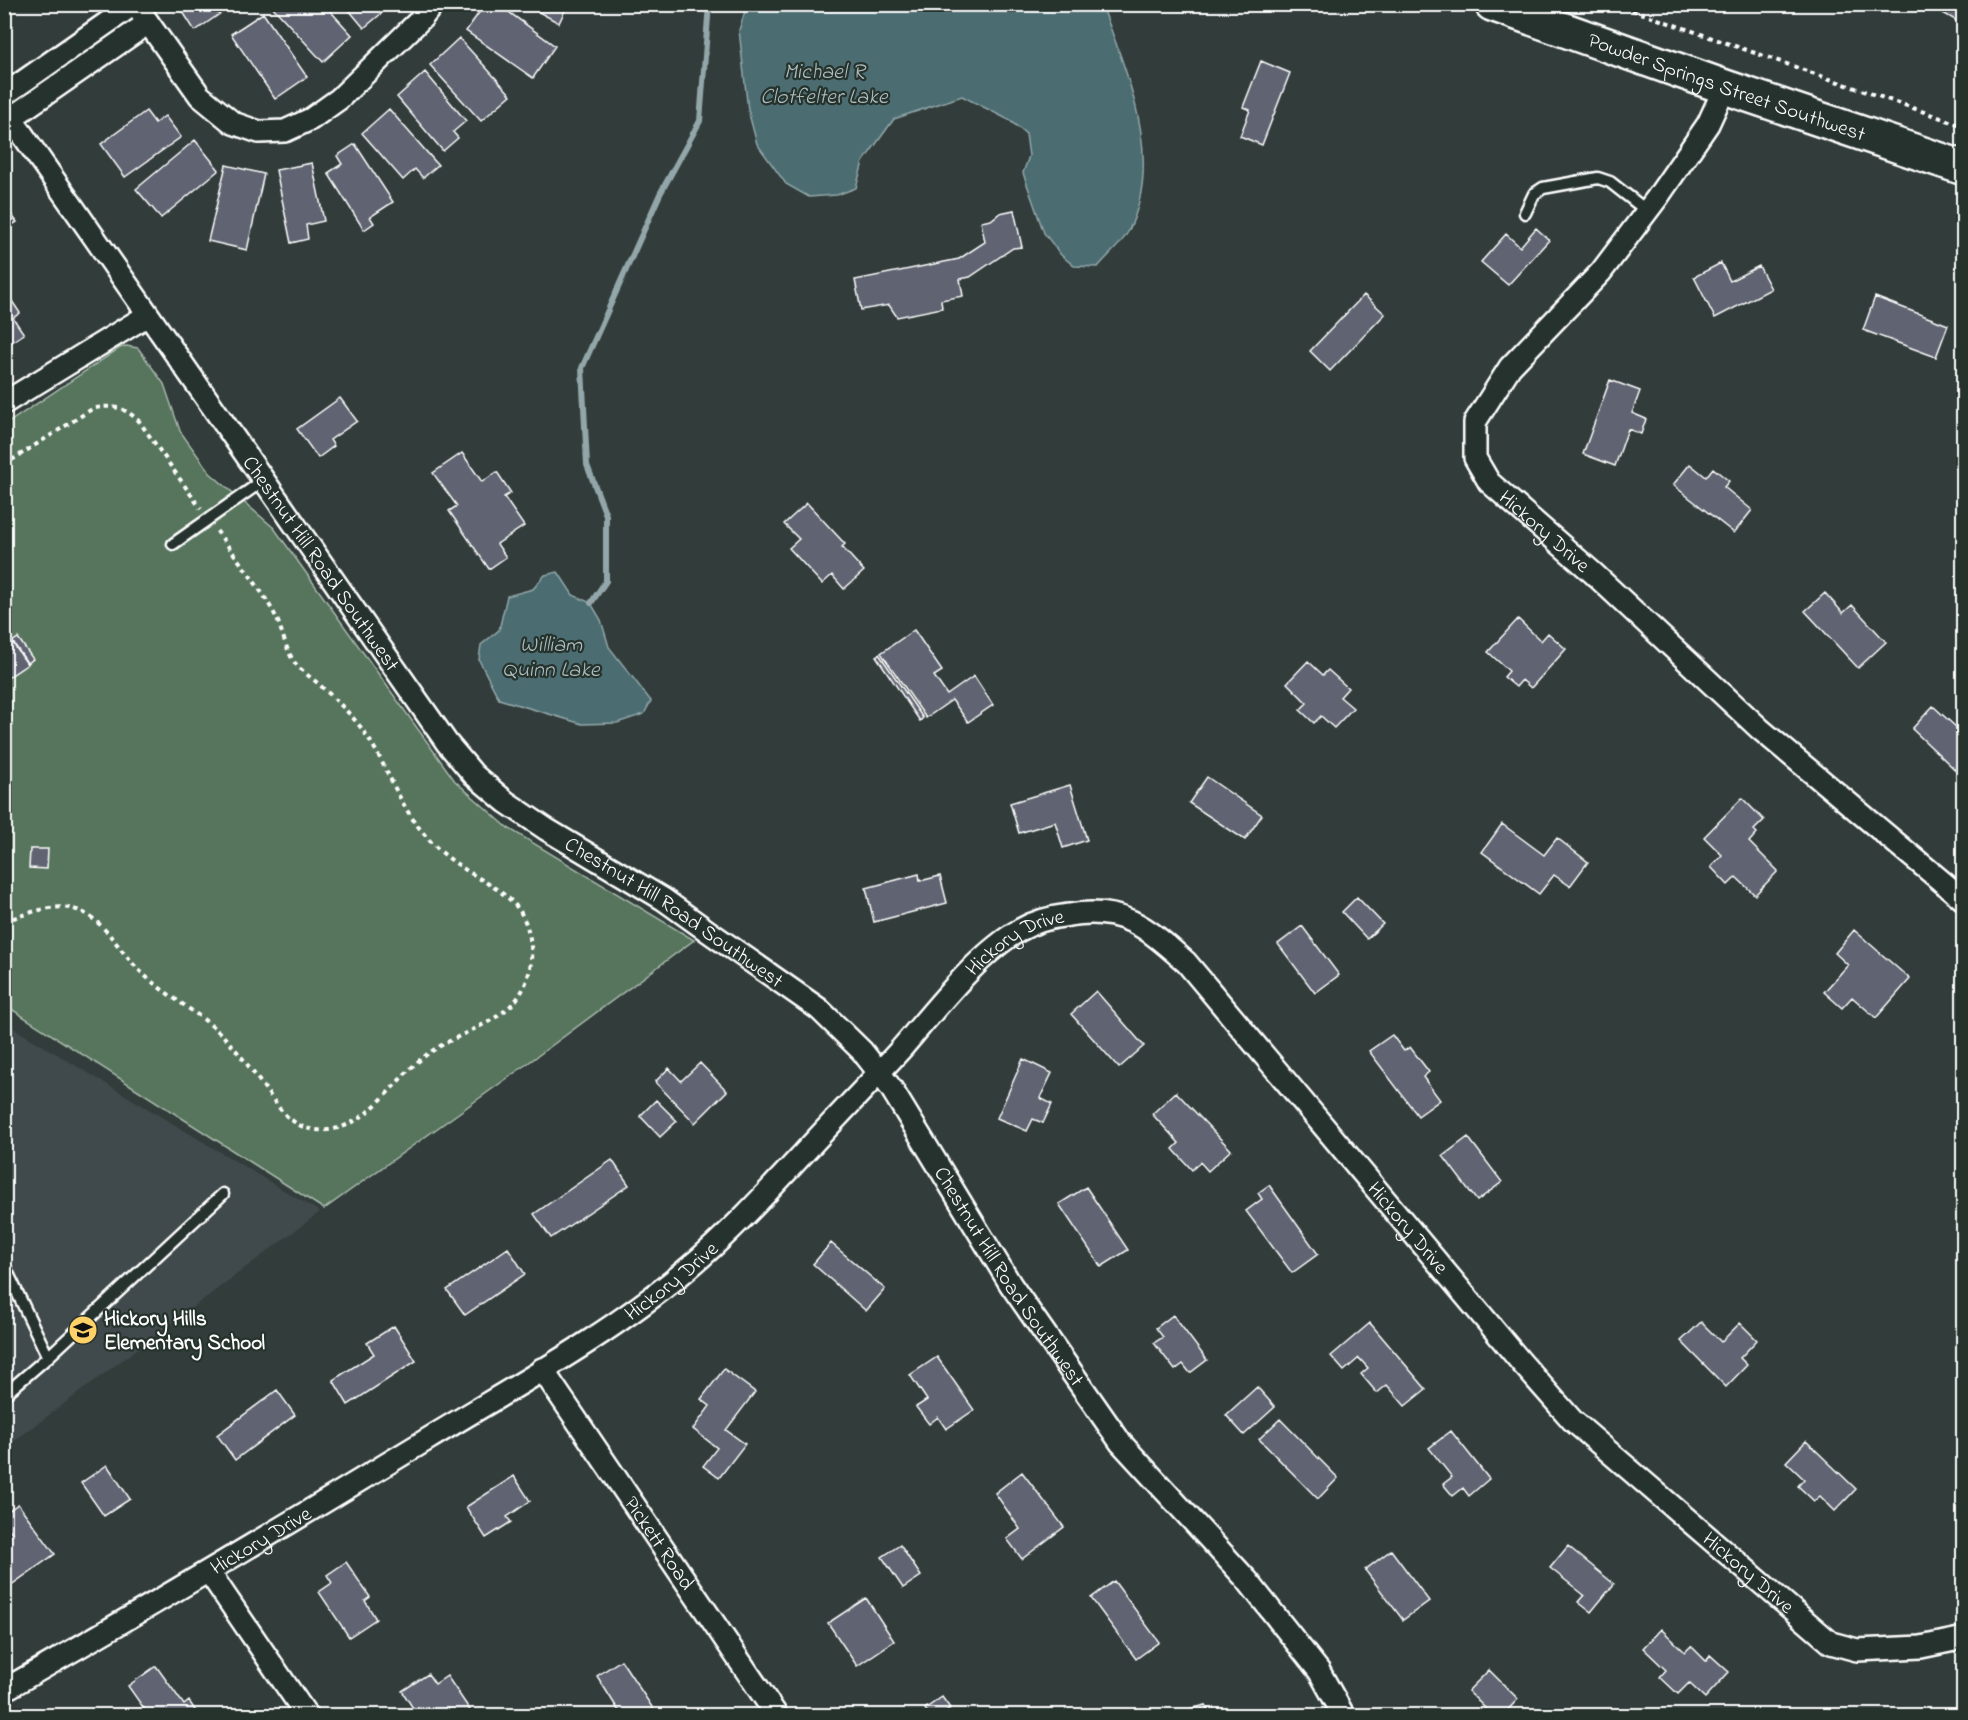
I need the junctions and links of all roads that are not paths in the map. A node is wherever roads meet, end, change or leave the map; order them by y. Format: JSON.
{"nodes":[{"id":1,"x":135,"y":4,"type":"edge"},
{"id":2,"x":433,"y":4,"type":"edge"},
{"id":3,"x":1492,"y":4,"type":"edge"},
{"id":4,"x":148,"y":23,"type":"junction"},
{"id":5,"x":58,"y":58,"type":"junction"},
{"id":6,"x":71,"y":76,"type":"junction"},
{"id":7,"x":1725,"y":87,"type":"junction"},
{"id":8,"x":4,"y":95,"type":"edge"},
{"id":9,"x":7,"y":115,"type":"edge"},
{"id":10,"x":1964,"y":168,"type":"edge"},
{"id":11,"x":1647,"y":211,"type":"junction"},
{"id":12,"x":1525,"y":213,"type":"dead end"},
{"id":13,"x":148,"y":315,"type":"junction"},
{"id":14,"x":4,"y":403,"type":"edge"},
{"id":15,"x":264,"y":480,"type":"junction"},
{"id":16,"x":173,"y":543,"type":"dead end"},
{"id":17,"x":1964,"y":900,"type":"edge"},
{"id":18,"x":880,"y":1071,"type":"junction"},
{"id":19,"x":223,"y":1194,"type":"dead end"},
{"id":20,"x":4,"y":1265,"type":"edge"},
{"id":21,"x":48,"y":1357,"type":"junction"},
{"id":22,"x":542,"y":1369,"type":"junction"},
{"id":23,"x":4,"y":1395,"type":"edge"},
{"id":24,"x":209,"y":1572,"type":"junction"},
{"id":25,"x":1964,"y":1638,"type":"edge"},
{"id":26,"x":4,"y":1690,"type":"edge"},
{"id":27,"x":307,"y":1716,"type":"edge"},
{"id":28,"x":777,"y":1716,"type":"edge"},
{"id":29,"x":1344,"y":1716,"type":"edge"}],
"edges":[{"from":1,"to":4,"type":"street"},
{"from":1,"to":5,"type":"street"},
{"from":2,"to":4,"type":"street"},
{"from":3,"to":7,"type":"main road","name":"Powder Springs Street Southwest"},
{"from":4,"to":6,"type":"street"},
{"from":5,"to":6,"type":"street"},
{"from":5,"to":8,"type":"street"},
{"from":6,"to":9,"type":"street"},
{"from":7,"to":10,"type":"main road","name":"Powder Springs Street Southwest"},
{"from":7,"to":11,"type":"street","name":"Hickory Drive"},
{"from":9,"to":13,"type":"street","name":"Chestnut Hill Road Southwest"},
{"from":11,"to":12,"type":"lane"},
{"from":11,"to":17,"type":"street","name":"Hickory Drive"},
{"from":13,"to":14,"type":"street"},
{"from":13,"to":15,"type":"street","name":"Chestnut Hill Road Southwest"},
{"from":15,"to":16,"type":"lane"},
{"from":15,"to":18,"type":"street","name":"Chestnut Hill Road Southwest"},
{"from":18,"to":22,"type":"street","name":"Hickory Drive"},
{"from":18,"to":25,"type":"street","name":"Hickory Drive"},
{"from":18,"to":29,"type":"street","name":"Chestnut Hill Road Southwest"},
{"from":19,"to":21,"type":"lane"},
{"from":20,"to":21,"type":"lane"},
{"from":21,"to":23,"type":"lane"},
{"from":22,"to":24,"type":"street","name":"Hickory Drive"},
{"from":22,"to":28,"type":"street","name":"Pickett Road"},
{"from":24,"to":26,"type":"street","name":"Hickory Drive"},
{"from":24,"to":27,"type":"street"}]}
